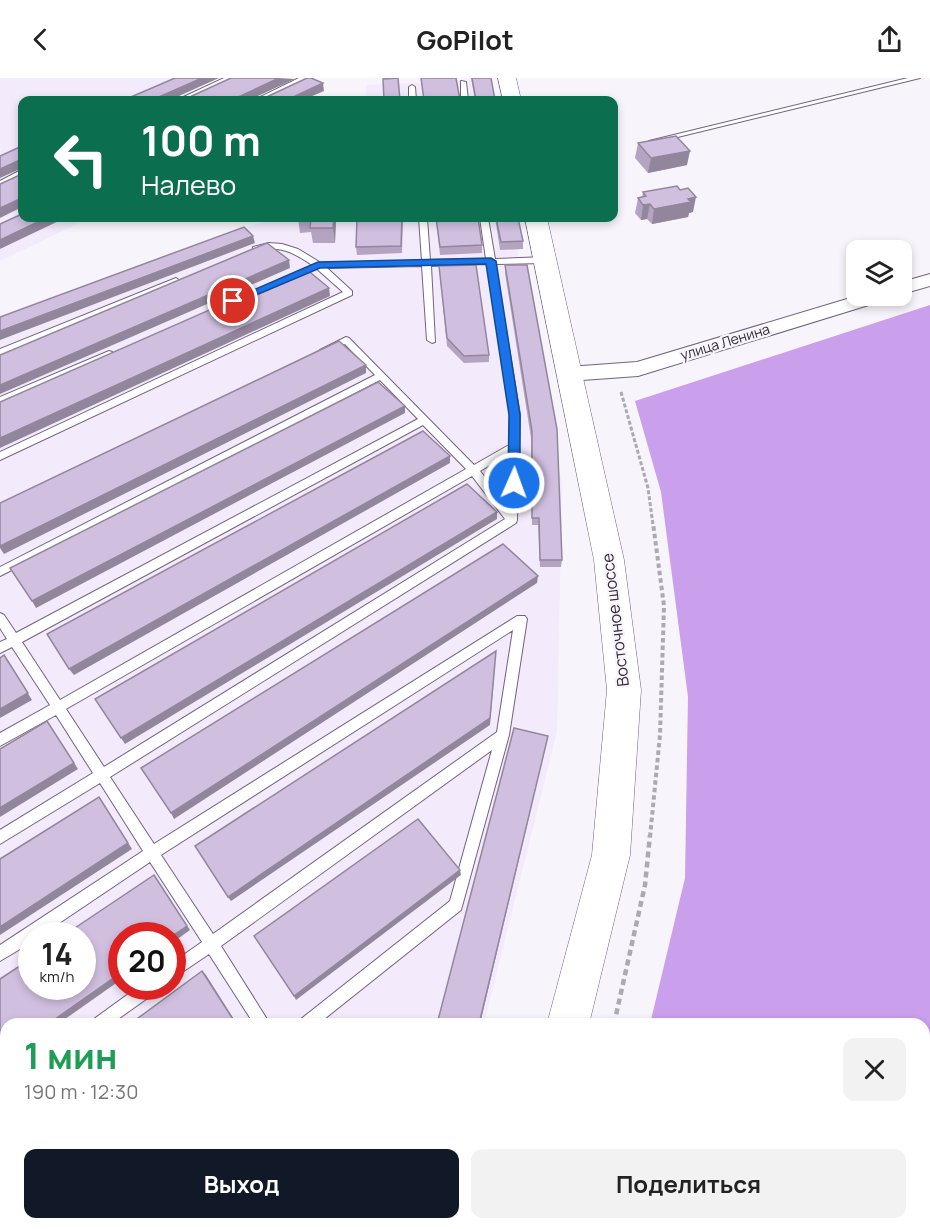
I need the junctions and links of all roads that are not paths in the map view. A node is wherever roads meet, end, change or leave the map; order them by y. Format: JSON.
{"nodes":[{"id":1,"x":230,"y":78,"type":"edge"},
{"id":2,"x":305,"y":78,"type":"edge"},
{"id":3,"x":507,"y":78,"type":"edge"},
{"id":4,"x":917,"y":78,"type":"edge"},
{"id":5,"x":463,"y":82,"type":"dead end"},
{"id":6,"x":412,"y":87,"type":"dead end"},
{"id":7,"x":190,"y":96,"type":"edge"},
{"id":8,"x":267,"y":96,"type":"edge"},
{"id":9,"x":413,"y":96,"type":"edge"},
{"id":10,"x":465,"y":96,"type":"edge"},
{"id":11,"x":511,"y":96,"type":"edge"},
{"id":12,"x":653,"y":141,"type":"edge"},
{"id":13,"x":18,"y":175,"type":"edge"},
{"id":14,"x":0,"y":184,"type":"edge"},
{"id":15,"x":423,"y":222,"type":"edge"},
{"id":16,"x":485,"y":222,"type":"edge"},
{"id":17,"x":537,"y":222,"type":"edge"},
{"id":18,"x":241,"y":255,"type":"edge"},
{"id":19,"x":545,"y":260,"type":"junction"},
{"id":20,"x":491,"y":261,"type":"junction"},
{"id":21,"x":426,"y":263,"type":"junction"},
{"id":22,"x":318,"y":265,"type":"junction"},
{"id":23,"x":307,"y":270,"type":"edge"},
{"id":24,"x":186,"y":277,"type":"edge"},
{"id":25,"x":930,"y":280,"type":"edge"},
{"id":26,"x":912,"y":285,"type":"edge"},
{"id":27,"x":846,"y":306,"type":"edge"},
{"id":28,"x":432,"y":340,"type":"dead end"},
{"id":29,"x":121,"y":350,"type":"edge"},
{"id":30,"x":0,"y":351,"type":"edge"},
{"id":31,"x":315,"y":355,"type":"edge"},
{"id":32,"x":568,"y":374,"type":"junction"},
{"id":33,"x":381,"y":376,"type":"junction"},
{"id":34,"x":0,"y":401,"type":"edge"},
{"id":35,"x":424,"y":420,"type":"junction"},
{"id":36,"x":515,"y":446,"type":"junction"},
{"id":37,"x":0,"y":456,"type":"edge"},
{"id":38,"x":472,"y":470,"type":"junction"},
{"id":39,"x":512,"y":520,"type":"junction"},
{"id":40,"x":0,"y":572,"type":"edge"},
{"id":41,"x":0,"y":618,"type":"edge"},
{"id":42,"x":14,"y":640,"type":"junction"},
{"id":43,"x":0,"y":648,"type":"edge"},
{"id":44,"x":58,"y":707,"type":"junction"},
{"id":45,"x":503,"y":735,"type":"junction"},
{"id":46,"x":0,"y":740,"type":"edge"},
{"id":47,"x":102,"y":774,"type":"junction"},
{"id":48,"x":0,"y":838,"type":"edge"},
{"id":49,"x":152,"y":853,"type":"junction"},
{"id":50,"x":212,"y":944,"type":"junction"},
{"id":51,"x":0,"y":954,"type":"edge"},
{"id":52,"x":186,"y":962,"type":"edge"},
{"id":53,"x":133,"y":1000,"type":"edge"},
{"id":54,"x":107,"y":1018,"type":"edge"},
{"id":55,"x":259,"y":1018,"type":"edge"},
{"id":56,"x":314,"y":1018,"type":"edge"},
{"id":57,"x":570,"y":1018,"type":"edge"}],
"edges":[{"from":1,"to":7,"type":"lane"},
{"from":2,"to":8,"type":"lane"},
{"from":3,"to":11,"type":"main road"},
{"from":4,"to":12,"type":"lane"},
{"from":5,"to":10,"type":"lane"},
{"from":6,"to":9,"type":"lane"},
{"from":13,"to":14,"type":"lane"},
{"from":15,"to":21,"type":"lane"},
{"from":16,"to":20,"type":"lane"},
{"from":17,"to":19,"type":"main road","name":"Восточное шоссе"},
{"from":18,"to":22,"type":"lane"},
{"from":19,"to":20,"type":"lane"},
{"from":19,"to":32,"type":"main road","name":"Восточное шоссе"},
{"from":20,"to":21,"type":"lane"},
{"from":20,"to":36,"type":"lane"},
{"from":21,"to":22,"type":"lane"},
{"from":21,"to":28,"type":"lane"},
{"from":22,"to":23,"type":"lane"},
{"from":22,"to":37,"type":"lane"},
{"from":24,"to":30,"type":"lane"},
{"from":25,"to":26,"type":"street"},
{"from":27,"to":32,"type":"street","name":"улица Ленина"},
{"from":29,"to":34,"type":"lane"},
{"from":31,"to":33,"type":"lane"},
{"from":32,"to":57,"type":"main road","name":"Восточное шоссе"},
{"from":33,"to":35,"type":"lane"},
{"from":33,"to":40,"type":"lane"},
{"from":35,"to":38,"type":"lane"},
{"from":35,"to":42,"type":"lane"},
{"from":36,"to":38,"type":"lane"},
{"from":36,"to":39,"type":"lane"},
{"from":38,"to":39,"type":"lane"},
{"from":38,"to":44,"type":"lane"},
{"from":39,"to":47,"type":"lane"},
{"from":41,"to":42,"type":"lane"},
{"from":42,"to":43,"type":"lane"},
{"from":42,"to":44,"type":"lane"},
{"from":44,"to":46,"type":"lane"},
{"from":44,"to":47,"type":"lane"},
{"from":45,"to":49,"type":"lane"},
{"from":45,"to":50,"type":"lane"},
{"from":45,"to":56,"type":"lane"},
{"from":47,"to":48,"type":"lane"},
{"from":47,"to":49,"type":"lane"},
{"from":49,"to":50,"type":"lane"},
{"from":49,"to":51,"type":"lane"},
{"from":50,"to":52,"type":"lane"},
{"from":50,"to":55,"type":"lane"},
{"from":53,"to":54,"type":"lane"}]}
